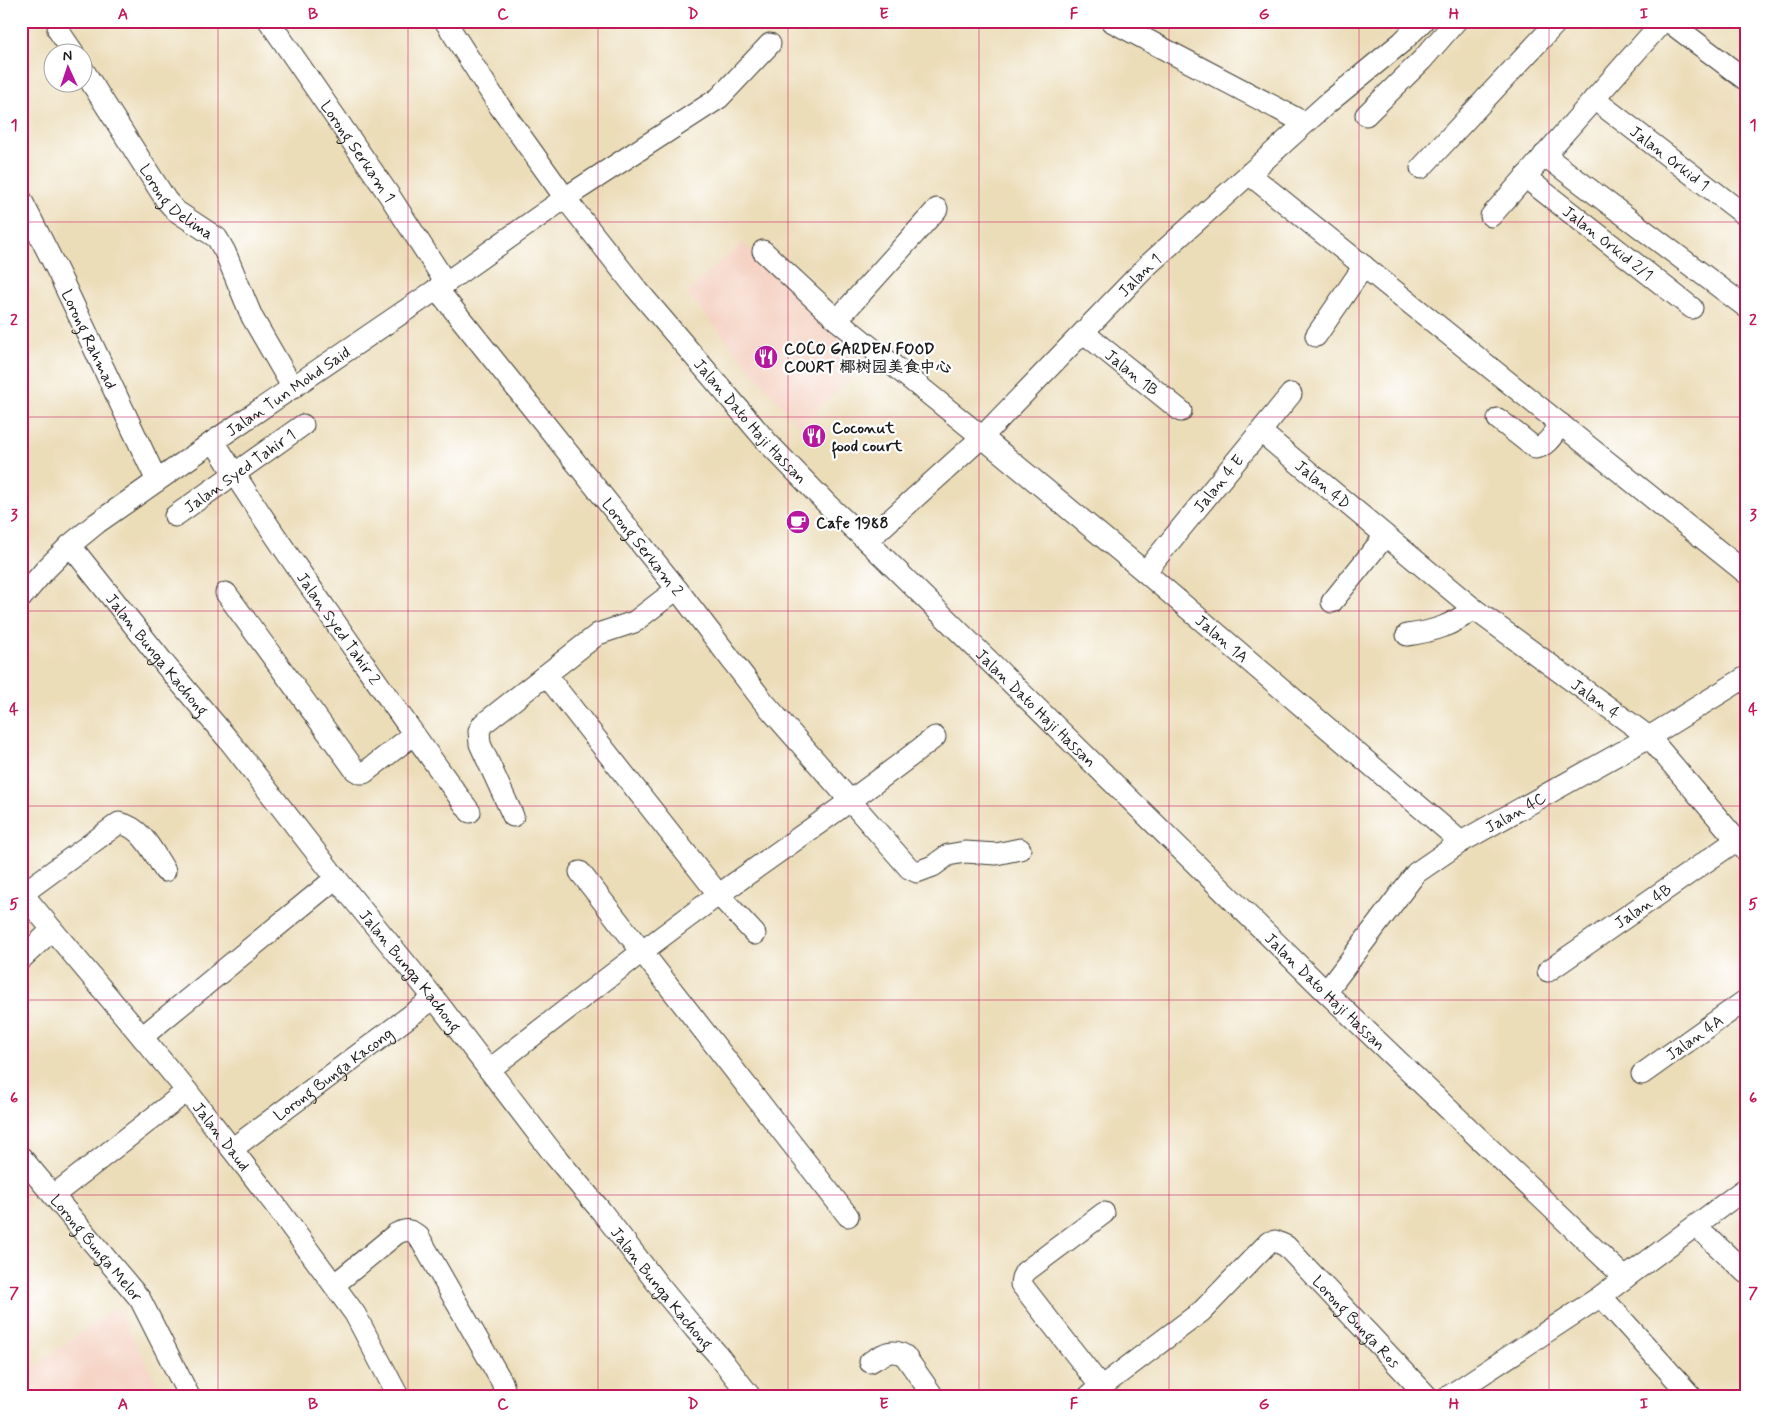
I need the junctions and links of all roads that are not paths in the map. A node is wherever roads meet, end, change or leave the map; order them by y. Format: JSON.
{"nodes":[{"id":1,"x":269,"y":21,"type":"edge"},
{"id":2,"x":445,"y":21,"type":"edge"},
{"id":3,"x":1111,"y":21,"type":"edge"},
{"id":4,"x":1423,"y":21,"type":"edge"},
{"id":5,"x":1456,"y":21,"type":"edge"},
{"id":6,"x":1558,"y":21,"type":"edge"},
{"id":7,"x":1663,"y":21,"type":"edge"},
{"id":8,"x":1668,"y":21,"type":"edge"},
{"id":9,"x":58,"y":30,"type":"dead end"},
{"id":10,"x":66,"y":42,"type":"edge"},
{"id":11,"x":770,"y":44,"type":"dead end"},
{"id":12,"x":1746,"y":80,"type":"edge"},
{"id":13,"x":92,"y":84,"type":"edge"},
{"id":14,"x":1594,"y":99,"type":"junction"},
{"id":15,"x":1366,"y":115,"type":"dead end"},
{"id":16,"x":1305,"y":123,"type":"junction"},
{"id":17,"x":1544,"y":155,"type":"junction"},
{"id":18,"x":1422,"y":168,"type":"dead end"},
{"id":19,"x":1249,"y":174,"type":"junction"},
{"id":20,"x":1525,"y":177,"type":"junction"},
{"id":21,"x":564,"y":198,"type":"junction"},
{"id":22,"x":21,"y":199,"type":"edge"},
{"id":23,"x":937,"y":209,"type":"dead end"},
{"id":24,"x":1491,"y":216,"type":"dead end"},
{"id":25,"x":1746,"y":216,"type":"edge"},
{"id":26,"x":754,"y":249,"type":"dead end"},
{"id":27,"x":1364,"y":266,"type":"junction"},
{"id":28,"x":787,"y":280,"type":"junction"},
{"id":29,"x":441,"y":286,"type":"junction"},
{"id":30,"x":1746,"y":307,"type":"edge"},
{"id":31,"x":1692,"y":308,"type":"dead end"},
{"id":32,"x":837,"y":320,"type":"junction"},
{"id":33,"x":1084,"y":333,"type":"junction"},
{"id":34,"x":1316,"y":336,"type":"dead end"},
{"id":35,"x":853,"y":350,"type":"dead end"},
{"id":36,"x":293,"y":388,"type":"junction"},
{"id":37,"x":1291,"y":394,"type":"dead end"},
{"id":38,"x":1181,"y":410,"type":"dead end"},
{"id":39,"x":1498,"y":419,"type":"dead end"},
{"id":40,"x":1561,"y":424,"type":"junction"},
{"id":41,"x":303,"y":425,"type":"dead end"},
{"id":42,"x":1261,"y":432,"type":"junction"},
{"id":43,"x":982,"y":437,"type":"junction"},
{"id":44,"x":214,"y":441,"type":"junction"},
{"id":45,"x":234,"y":474,"type":"junction"},
{"id":46,"x":157,"y":481,"type":"junction"},
{"id":47,"x":176,"y":516,"type":"dead end"},
{"id":48,"x":1385,"y":536,"type":"junction"},
{"id":49,"x":867,"y":541,"type":"junction"},
{"id":50,"x":70,"y":545,"type":"junction"},
{"id":51,"x":1424,"y":569,"type":"joint"},
{"id":52,"x":1145,"y":572,"type":"junction"},
{"id":53,"x":1746,"y":573,"type":"edge"},
{"id":54,"x":676,"y":590,"type":"junction"},
{"id":55,"x":226,"y":593,"type":"dead end"},
{"id":56,"x":21,"y":598,"type":"edge"},
{"id":57,"x":1332,"y":602,"type":"dead end"},
{"id":58,"x":1474,"y":609,"type":"junction"},
{"id":59,"x":1406,"y":635,"type":"dead end"},
{"id":60,"x":546,"y":675,"type":"junction"},
{"id":61,"x":1746,"y":677,"type":"edge"},
{"id":62,"x":414,"y":735,"type":"junction"},
{"id":63,"x":935,"y":737,"type":"dead end"},
{"id":64,"x":1649,"y":737,"type":"junction"},
{"id":65,"x":851,"y":802,"type":"junction"},
{"id":66,"x":470,"y":812,"type":"dead end"},
{"id":67,"x":513,"y":816,"type":"dead end"},
{"id":68,"x":1461,"y":842,"type":"junction"},
{"id":69,"x":1741,"y":845,"type":"edge"},
{"id":70,"x":1020,"y":849,"type":"dead end"},
{"id":71,"x":165,"y":871,"type":"dead end"},
{"id":72,"x":580,"y":872,"type":"dead end"},
{"id":73,"x":336,"y":878,"type":"junction"},
{"id":74,"x":22,"y":893,"type":"edge"},
{"id":75,"x":719,"y":895,"type":"junction"},
{"id":76,"x":52,"y":930,"type":"junction"},
{"id":77,"x":755,"y":934,"type":"dead end"},
{"id":78,"x":643,"y":953,"type":"junction"},
{"id":79,"x":21,"y":959,"type":"edge"},
{"id":80,"x":1548,"y":971,"type":"dead end"},
{"id":81,"x":1326,"y":992,"type":"junction"},
{"id":82,"x":434,"y":998,"type":"junction"},
{"id":83,"x":1746,"y":1000,"type":"edge"},
{"id":84,"x":142,"y":1037,"type":"junction"},
{"id":85,"x":489,"y":1070,"type":"junction"},
{"id":86,"x":1642,"y":1074,"type":"dead end"},
{"id":87,"x":186,"y":1091,"type":"junction"},
{"id":88,"x":232,"y":1149,"type":"junction"},
{"id":89,"x":21,"y":1157,"type":"edge"},
{"id":90,"x":1746,"y":1188,"type":"edge"},
{"id":91,"x":54,"y":1195,"type":"junction"},
{"id":92,"x":1104,"y":1213,"type":"dead end"},
{"id":93,"x":848,"y":1216,"type":"dead end"},
{"id":94,"x":1696,"y":1226,"type":"junction"},
{"id":95,"x":1746,"y":1273,"type":"edge"},
{"id":96,"x":1625,"y":1278,"type":"junction"},
{"id":97,"x":334,"y":1285,"type":"junction"},
{"id":98,"x":1601,"y":1296,"type":"junction"},
{"id":99,"x":870,"y":1362,"type":"dead end"},
{"id":100,"x":1095,"y":1391,"type":"edge"},
{"id":101,"x":189,"y":1396,"type":"edge"},
{"id":102,"x":398,"y":1396,"type":"edge"},
{"id":103,"x":506,"y":1396,"type":"edge"},
{"id":104,"x":750,"y":1396,"type":"edge"},
{"id":105,"x":933,"y":1396,"type":"edge"},
{"id":106,"x":1427,"y":1396,"type":"edge"},
{"id":107,"x":1448,"y":1396,"type":"edge"},
{"id":108,"x":1691,"y":1396,"type":"edge"}],
"edges":[{"from":1,"to":29,"type":"street","name":"Lorong Serkam 1"},
{"from":2,"to":21,"type":"street","name":"Jalan Dato Haji Hassan"},
{"from":3,"to":16,"type":"street"},
{"from":4,"to":16,"type":"street","name":"Jalan 1"},
{"from":5,"to":15,"type":"street"},
{"from":6,"to":18,"type":"street"},
{"from":7,"to":14,"type":"street"},
{"from":8,"to":12,"type":"street"},
{"from":9,"to":10,"type":"street"},
{"from":11,"to":21,"type":"street","name":"Jalan Tun Mohd Said"},
{"from":13,"to":36,"type":"street","name":"Lorong Delima"},
{"from":14,"to":17,"type":"street"},
{"from":14,"to":25,"type":"street","name":"Jalan Orkid 1"},
{"from":16,"to":19,"type":"street","name":"Jalan 1"},
{"from":17,"to":20,"type":"street"},
{"from":17,"to":30,"type":"street"},
{"from":19,"to":27,"type":"street"},
{"from":19,"to":33,"type":"street","name":"Jalan 1"},
{"from":20,"to":24,"type":"street"},
{"from":20,"to":31,"type":"street","name":"Jalan Orkid 2/1"},
{"from":21,"to":29,"type":"street","name":"Jalan Tun Mohd Said"},
{"from":21,"to":49,"type":"street","name":"Jalan Dato Haji Hassan"},
{"from":22,"to":46,"type":"street","name":"Lorong Rahmad"},
{"from":23,"to":32,"type":"street"},
{"from":26,"to":28,"type":"street"},
{"from":27,"to":34,"type":"street"},
{"from":27,"to":40,"type":"street"},
{"from":28,"to":32,"type":"street","name":"Jalan 1A"},
{"from":28,"to":35,"type":"street"},
{"from":29,"to":36,"type":"street","name":"Jalan Tun Mohd Said"},
{"from":29,"to":54,"type":"street","name":"Lorong Serkam 2"},
{"from":32,"to":43,"type":"street","name":"Jalan 1A"},
{"from":33,"to":38,"type":"street","name":"Jalan 1B"},
{"from":33,"to":43,"type":"street","name":"Jalan 1"},
{"from":36,"to":44,"type":"street","name":"Jalan Tun Mohd Said"},
{"from":37,"to":42,"type":"street","name":"Jalan 4 E"},
{"from":39,"to":40,"type":"street"},
{"from":40,"to":53,"type":"street"},
{"from":41,"to":45,"type":"street","name":"Jalan Syed Tahir 1"},
{"from":42,"to":48,"type":"street","name":"Jalan 4D"},
{"from":42,"to":52,"type":"street","name":"Jalan 4 E"},
{"from":43,"to":49,"type":"street","name":"Jalan 1"},
{"from":43,"to":52,"type":"street","name":"Jalan 1A"},
{"from":44,"to":45,"type":"street","name":"Jalan Syed Tahir 2"},
{"from":44,"to":46,"type":"street","name":"Jalan Tun Mohd Said"},
{"from":45,"to":47,"type":"street","name":"Jalan Syed Tahir 1"},
{"from":45,"to":62,"type":"street","name":"Jalan Syed Tahir 2"},
{"from":46,"to":50,"type":"street","name":"Jalan Tun Mohd Said"},
{"from":48,"to":51,"type":"street","name":"Jalan 4D"},
{"from":48,"to":57,"type":"street"},
{"from":49,"to":81,"type":"street","name":"Jalan Dato Haji Hassan"},
{"from":50,"to":56,"type":"street","name":"Jalan Tun Mohd Said"},
{"from":50,"to":73,"type":"street","name":"Jalan Bunga Kachong"},
{"from":51,"to":58,"type":"street","name":"Jalan 4"},
{"from":52,"to":68,"type":"street","name":"Jalan 1A"},
{"from":54,"to":60,"type":"street"},
{"from":54,"to":65,"type":"street","name":"Lorong Serkam 2"},
{"from":55,"to":62,"type":"street"},
{"from":58,"to":59,"type":"street"},
{"from":58,"to":64,"type":"street","name":"Jalan 4"},
{"from":60,"to":67,"type":"street"},
{"from":60,"to":75,"type":"street"},
{"from":61,"to":64,"type":"street","name":"Jalan 4C"},
{"from":62,"to":66,"type":"street","name":"Jalan Syed Tahir 2"},
{"from":63,"to":65,"type":"street"},
{"from":64,"to":68,"type":"street","name":"Jalan 4C"},
{"from":64,"to":69,"type":"street","name":"Jalan 4"},
{"from":65,"to":70,"type":"street","name":"Lorong Serkam 2"},
{"from":65,"to":75,"type":"street"},
{"from":68,"to":81,"type":"street","name":"Jalan 4C"},
{"from":69,"to":80,"type":"street","name":"Jalan 4B"},
{"from":71,"to":74,"type":"street"},
{"from":72,"to":78,"type":"street"},
{"from":73,"to":82,"type":"street","name":"Jalan Bunga Kachong"},
{"from":73,"to":84,"type":"street"},
{"from":74,"to":76,"type":"street","name":"Jalan Daud"},
{"from":75,"to":77,"type":"street"},
{"from":75,"to":78,"type":"street"},
{"from":76,"to":79,"type":"street"},
{"from":76,"to":84,"type":"street","name":"Jalan Daud"},
{"from":78,"to":85,"type":"street"},
{"from":78,"to":93,"type":"street"},
{"from":81,"to":96,"type":"street","name":"Jalan Dato Haji Hassan"},
{"from":82,"to":85,"type":"street","name":"Jalan Bunga Kachong"},
{"from":82,"to":88,"type":"street","name":"Lorong Bunga Kacong"},
{"from":83,"to":86,"type":"street","name":"Jalan 4A"},
{"from":84,"to":87,"type":"street","name":"Jalan Daud"},
{"from":85,"to":104,"type":"street","name":"Jalan Bunga Kachong"},
{"from":87,"to":88,"type":"street","name":"Jalan Daud"},
{"from":87,"to":91,"type":"street","name":"Lorong Bunga Melor"},
{"from":88,"to":97,"type":"street","name":"Jalan Daud"},
{"from":89,"to":91,"type":"street"},
{"from":90,"to":94,"type":"street"},
{"from":91,"to":101,"type":"street","name":"Lorong Bunga Melor"},
{"from":92,"to":100,"type":"street"},
{"from":94,"to":95,"type":"street"},
{"from":94,"to":96,"type":"street"},
{"from":96,"to":98,"type":"street"},
{"from":97,"to":102,"type":"street","name":"Jalan Daud"},
{"from":97,"to":103,"type":"street"},
{"from":98,"to":107,"type":"street"},
{"from":98,"to":108,"type":"street"},
{"from":99,"to":105,"type":"street"},
{"from":100,"to":106,"type":"street","name":"Lorong Bunga Ros"}]}
